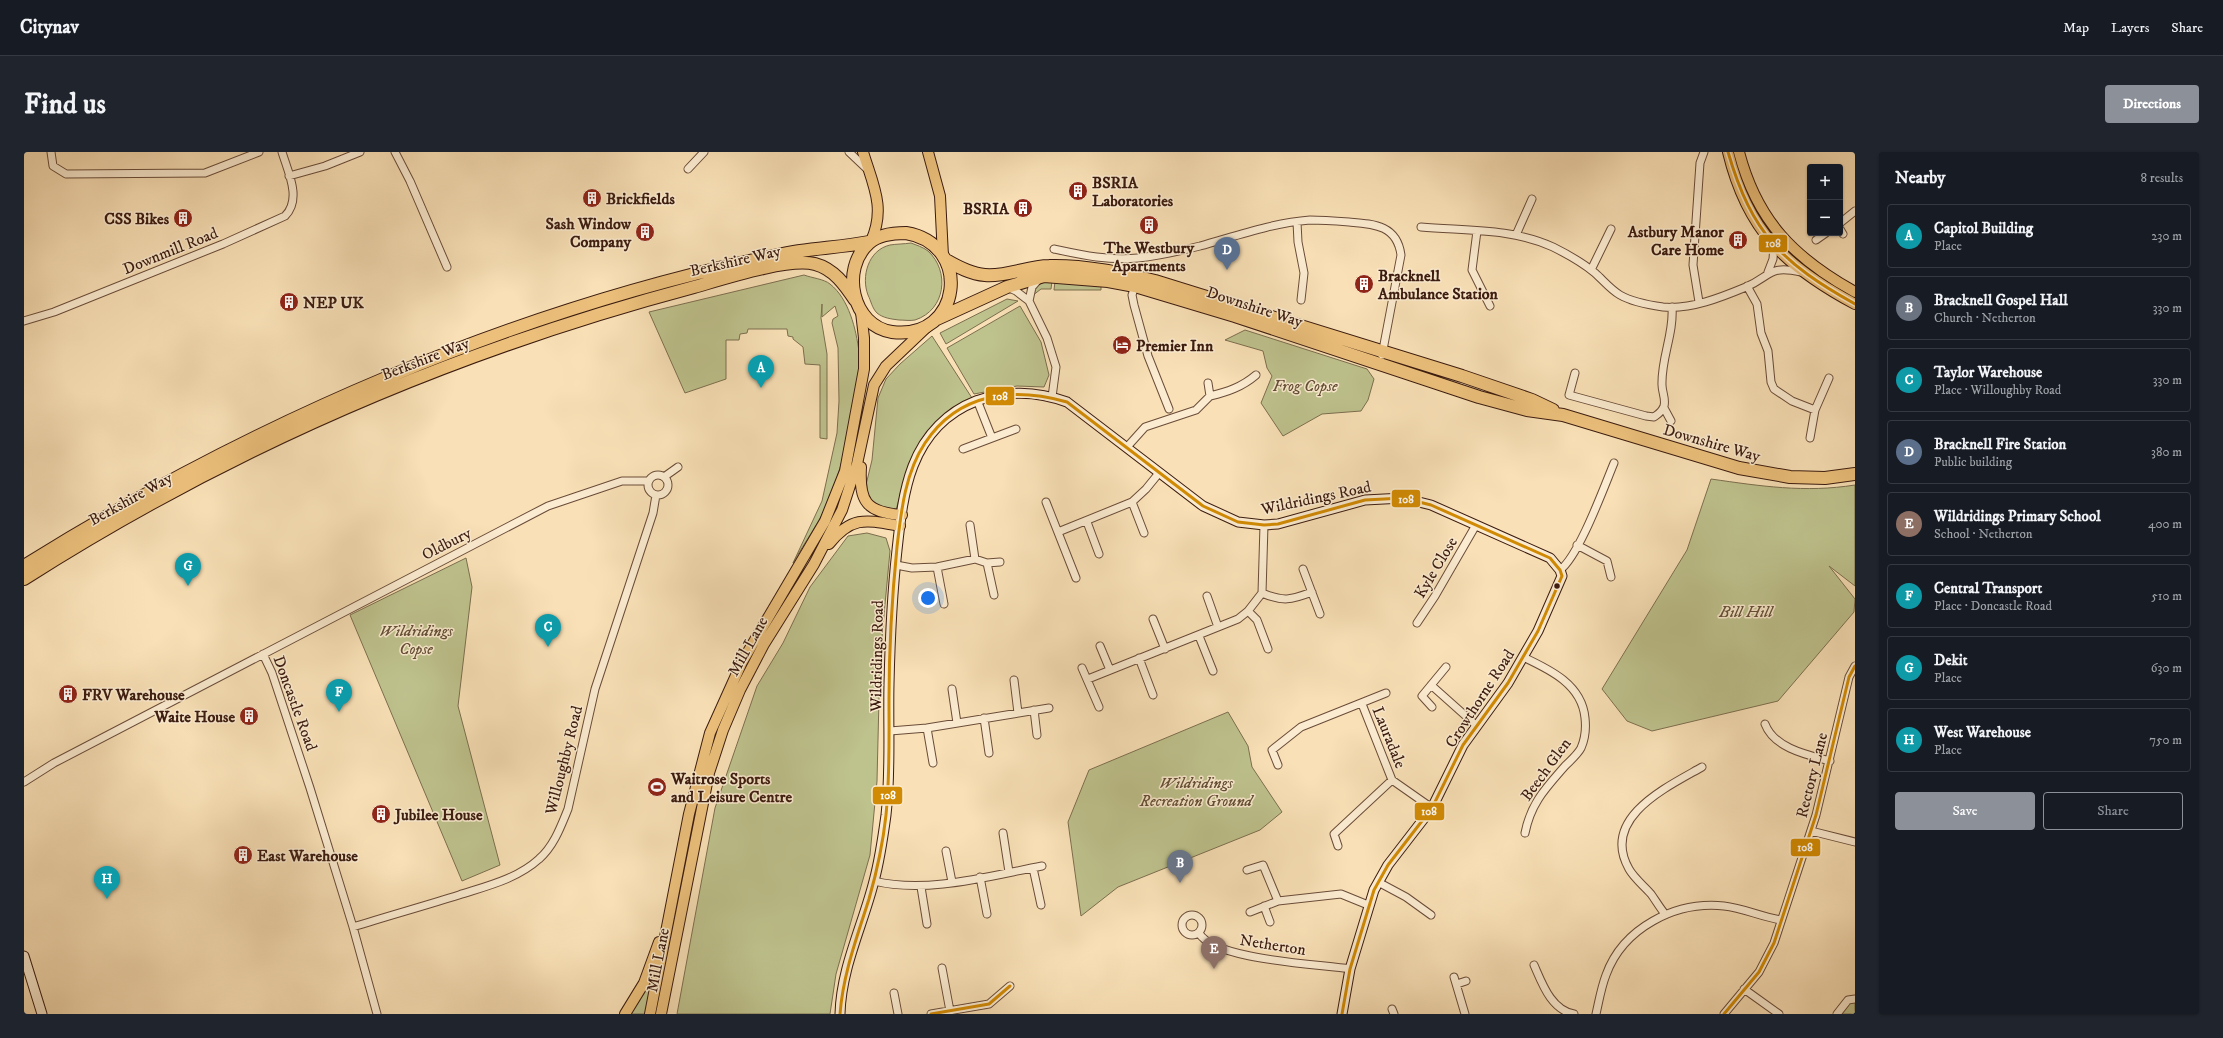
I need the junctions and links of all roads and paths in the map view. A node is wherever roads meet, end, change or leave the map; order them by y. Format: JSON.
{"nodes":[{"id":1,"x":51,"y":152,"type":"edge"},
{"id":2,"x":259,"y":152,"type":"edge"},
{"id":3,"x":282,"y":152,"type":"edge"},
{"id":4,"x":360,"y":152,"type":"edge"},
{"id":5,"x":394,"y":152,"type":"edge"},
{"id":6,"x":704,"y":152,"type":"edge"},
{"id":7,"x":849,"y":152,"type":"edge"},
{"id":8,"x":862,"y":152,"type":"edge"},
{"id":9,"x":928,"y":152,"type":"edge"},
{"id":10,"x":1704,"y":152,"type":"edge"},
{"id":11,"x":1728,"y":152,"type":"edge"},
{"id":12,"x":1739,"y":152,"type":"edge"},
{"id":13,"x":688,"y":169,"type":"dead end"},
{"id":14,"x":868,"y":170,"type":"junction"},
{"id":15,"x":289,"y":176,"type":"junction"},
{"id":16,"x":1532,"y":199,"type":"dead end"},
{"id":17,"x":1855,"y":211,"type":"edge"},
{"id":18,"x":1843,"y":221,"type":"edge"},
{"id":19,"x":1297,"y":222,"type":"junction"},
{"id":20,"x":1421,"y":227,"type":"dead end"},
{"id":21,"x":1611,"y":229,"type":"dead end"},
{"id":22,"x":1476,"y":231,"type":"junction"},
{"id":23,"x":1516,"y":235,"type":"junction"},
{"id":24,"x":1822,"y":236,"type":"edge"},
{"id":25,"x":1816,"y":240,"type":"dead end"},
{"id":26,"x":870,"y":242,"type":"junction"},
{"id":27,"x":1774,"y":246,"type":"junction"},
{"id":28,"x":1054,"y":249,"type":"dead end"},
{"id":29,"x":944,"y":258,"type":"junction"},
{"id":30,"x":447,"y":267,"type":"dead end"},
{"id":31,"x":1591,"y":270,"type":"junction"},
{"id":32,"x":1768,"y":272,"type":"junction"},
{"id":33,"x":1801,"y":272,"type":"junction"},
{"id":34,"x":1044,"y":276,"type":"junction"},
{"id":35,"x":1135,"y":286,"type":"junction"},
{"id":36,"x":1747,"y":286,"type":"junction"},
{"id":37,"x":1007,"y":287,"type":"junction"},
{"id":38,"x":1855,"y":292,"type":"edge"},
{"id":39,"x":855,"y":300,"type":"junction"},
{"id":40,"x":1301,"y":300,"type":"dead end"},
{"id":41,"x":1029,"y":302,"type":"junction"},
{"id":42,"x":1699,"y":302,"type":"junction"},
{"id":43,"x":1855,"y":304,"type":"edge"},
{"id":44,"x":1490,"y":306,"type":"dead end"},
{"id":45,"x":1672,"y":307,"type":"junction"},
{"id":46,"x":861,"y":312,"type":"junction"},
{"id":47,"x":24,"y":321,"type":"edge"},
{"id":48,"x":933,"y":322,"type":"junction"},
{"id":49,"x":1383,"y":351,"type":"junction"},
{"id":50,"x":1380,"y":364,"type":"junction"},
{"id":51,"x":1575,"y":373,"type":"dead end"},
{"id":52,"x":1256,"y":375,"type":"dead end"},
{"id":53,"x":1829,"y":378,"type":"dead end"},
{"id":54,"x":1208,"y":383,"type":"dead end"},
{"id":55,"x":1210,"y":396,"type":"junction"},
{"id":56,"x":1052,"y":397,"type":"junction"},
{"id":57,"x":977,"y":400,"type":"junction"},
{"id":58,"x":1664,"y":408,"type":"junction"},
{"id":59,"x":1169,"y":409,"type":"dead end"},
{"id":60,"x":1815,"y":410,"type":"junction"},
{"id":61,"x":1563,"y":415,"type":"junction"},
{"id":62,"x":1671,"y":421,"type":"dead end"},
{"id":63,"x":1016,"y":429,"type":"dead end"},
{"id":64,"x":992,"y":438,"type":"junction"},
{"id":65,"x":1810,"y":438,"type":"dead end"},
{"id":66,"x":1127,"y":447,"type":"junction"},
{"id":67,"x":861,"y":449,"type":"junction"},
{"id":68,"x":963,"y":449,"type":"dead end"},
{"id":69,"x":232,"y":455,"type":"junction"},
{"id":70,"x":1614,"y":463,"type":"dead end"},
{"id":71,"x":678,"y":467,"type":"dead end"},
{"id":72,"x":202,"y":470,"type":"junction"},
{"id":73,"x":1159,"y":473,"type":"junction"},
{"id":74,"x":1855,"y":474,"type":"edge"},
{"id":75,"x":664,"y":477,"type":"junction"},
{"id":76,"x":649,"y":481,"type":"junction"},
{"id":77,"x":656,"y":495,"type":"junction"},
{"id":78,"x":1046,"y":502,"type":"dead end"},
{"id":79,"x":1132,"y":502,"type":"junction"},
{"id":80,"x":902,"y":515,"type":"junction"},
{"id":81,"x":1087,"y":522,"type":"junction"},
{"id":82,"x":970,"y":525,"type":"dead end"},
{"id":83,"x":1264,"y":525,"type":"junction"},
{"id":84,"x":1476,"y":525,"type":"junction"},
{"id":85,"x":900,"y":526,"type":"junction"},
{"id":86,"x":1058,"y":532,"type":"junction"},
{"id":87,"x":1144,"y":533,"type":"dead end"},
{"id":88,"x":1577,"y":545,"type":"junction"},
{"id":89,"x":1099,"y":554,"type":"dead end"},
{"id":90,"x":975,"y":559,"type":"junction"},
{"id":91,"x":1000,"y":562,"type":"dead end"},
{"id":92,"x":987,"y":563,"type":"junction"},
{"id":93,"x":814,"y":564,"type":"junction"},
{"id":94,"x":24,"y":566,"type":"edge"},
{"id":95,"x":896,"y":566,"type":"junction"},
{"id":96,"x":937,"y":567,"type":"junction"},
{"id":97,"x":1303,"y":569,"type":"dead end"},
{"id":98,"x":1560,"y":570,"type":"junction"},
{"id":99,"x":1611,"y":577,"type":"dead end"},
{"id":100,"x":1076,"y":578,"type":"dead end"},
{"id":101,"x":24,"y":579,"type":"edge"},
{"id":102,"x":1312,"y":592,"type":"junction"},
{"id":103,"x":1262,"y":593,"type":"junction"},
{"id":104,"x":994,"y":595,"type":"dead end"},
{"id":105,"x":1207,"y":596,"type":"dead end"},
{"id":106,"x":944,"y":604,"type":"dead end"},
{"id":107,"x":1248,"y":611,"type":"junction"},
{"id":108,"x":1320,"y":614,"type":"dead end"},
{"id":109,"x":1153,"y":619,"type":"dead end"},
{"id":110,"x":1417,"y":623,"type":"dead end"},
{"id":111,"x":1218,"y":627,"type":"junction"},
{"id":112,"x":1199,"y":636,"type":"junction"},
{"id":113,"x":1100,"y":646,"type":"dead end"},
{"id":114,"x":1268,"y":648,"type":"dead end"},
{"id":115,"x":1165,"y":649,"type":"junction"},
{"id":116,"x":263,"y":654,"type":"junction"},
{"id":117,"x":1524,"y":657,"type":"junction"},
{"id":118,"x":1139,"y":658,"type":"junction"},
{"id":119,"x":1855,"y":666,"type":"edge"},
{"id":120,"x":1446,"y":667,"type":"dead end"},
{"id":121,"x":1082,"y":668,"type":"dead end"},
{"id":122,"x":1110,"y":670,"type":"junction"},
{"id":123,"x":1213,"y":672,"type":"dead end"},
{"id":124,"x":1088,"y":679,"type":"junction"},
{"id":125,"x":1014,"y":680,"type":"dead end"},
{"id":126,"x":1431,"y":685,"type":"junction"},
{"id":127,"x":952,"y":689,"type":"dead end"},
{"id":128,"x":1386,"y":693,"type":"dead end"},
{"id":129,"x":1153,"y":695,"type":"dead end"},
{"id":130,"x":1362,"y":704,"type":"junction"},
{"id":131,"x":1099,"y":707,"type":"dead end"},
{"id":132,"x":1432,"y":707,"type":"dead end"},
{"id":133,"x":1049,"y":708,"type":"dead end"},
{"id":134,"x":1034,"y":710,"type":"junction"},
{"id":135,"x":1018,"y":713,"type":"junction"},
{"id":136,"x":984,"y":718,"type":"junction"},
{"id":137,"x":957,"y":723,"type":"junction"},
{"id":138,"x":1765,"y":724,"type":"dead end"},
{"id":139,"x":1477,"y":726,"type":"junction"},
{"id":140,"x":927,"y":728,"type":"junction"},
{"id":141,"x":890,"y":731,"type":"junction"},
{"id":142,"x":1037,"y":736,"type":"dead end"},
{"id":143,"x":989,"y":753,"type":"dead end"},
{"id":144,"x":1830,"y":761,"type":"junction"},
{"id":145,"x":933,"y":763,"type":"dead end"},
{"id":146,"x":1278,"y":765,"type":"dead end"},
{"id":147,"x":1702,"y":767,"type":"dead end"},
{"id":148,"x":1392,"y":780,"type":"junction"},
{"id":149,"x":24,"y":782,"type":"edge"},
{"id":150,"x":1432,"y":808,"type":"junction"},
{"id":151,"x":1811,"y":831,"type":"junction"},
{"id":152,"x":1003,"y":833,"type":"dead end"},
{"id":153,"x":1525,"y":833,"type":"dead end"},
{"id":154,"x":1855,"y":842,"type":"edge"},
{"id":155,"x":1338,"y":846,"type":"dead end"},
{"id":156,"x":946,"y":850,"type":"dead end"},
{"id":157,"x":1042,"y":866,"type":"dead end"},
{"id":158,"x":1033,"y":868,"type":"junction"},
{"id":159,"x":1247,"y":870,"type":"dead end"},
{"id":160,"x":1009,"y":872,"type":"junction"},
{"id":161,"x":980,"y":878,"type":"junction"},
{"id":162,"x":874,"y":881,"type":"junction"},
{"id":163,"x":952,"y":882,"type":"junction"},
{"id":164,"x":1378,"y":882,"type":"junction"},
{"id":165,"x":921,"y":886,"type":"junction"},
{"id":166,"x":1278,"y":901,"type":"junction"},
{"id":167,"x":1041,"y":905,"type":"dead end"},
{"id":168,"x":1368,"y":905,"type":"junction"},
{"id":169,"x":1264,"y":906,"type":"junction"},
{"id":170,"x":1250,"y":912,"type":"dead end"},
{"id":171,"x":987,"y":914,"type":"dead end"},
{"id":172,"x":1665,"y":914,"type":"junction"},
{"id":173,"x":669,"y":916,"type":"junction"},
{"id":174,"x":1431,"y":916,"type":"dead end"},
{"id":175,"x":1781,"y":920,"type":"junction"},
{"id":176,"x":1270,"y":922,"type":"dead end"},
{"id":177,"x":927,"y":924,"type":"dead end"},
{"id":178,"x":353,"y":927,"type":"junction"},
{"id":179,"x":1199,"y":933,"type":"dead end"},
{"id":180,"x":24,"y":956,"type":"edge"},
{"id":181,"x":1534,"y":965,"type":"dead end"},
{"id":182,"x":942,"y":968,"type":"dead end"},
{"id":183,"x":1350,"y":969,"type":"junction"},
{"id":184,"x":1454,"y":976,"type":"dead end"},
{"id":185,"x":1466,"y":981,"type":"dead end"},
{"id":186,"x":1457,"y":984,"type":"junction"},
{"id":187,"x":1010,"y":986,"type":"dead end"},
{"id":188,"x":1744,"y":990,"type":"junction"},
{"id":189,"x":894,"y":993,"type":"dead end"},
{"id":190,"x":373,"y":998,"type":"junction"},
{"id":191,"x":1855,"y":999,"type":"edge"},
{"id":192,"x":950,"y":1011,"type":"junction"},
{"id":193,"x":42,"y":1014,"type":"edge"},
{"id":194,"x":377,"y":1014,"type":"edge"},
{"id":195,"x":381,"y":1014,"type":"edge"},
{"id":196,"x":625,"y":1014,"type":"edge"},
{"id":197,"x":650,"y":1014,"type":"edge"},
{"id":198,"x":661,"y":1014,"type":"edge"},
{"id":199,"x":840,"y":1014,"type":"edge"},
{"id":200,"x":898,"y":1014,"type":"edge"},
{"id":201,"x":931,"y":1014,"type":"edge"},
{"id":202,"x":1342,"y":1014,"type":"edge"},
{"id":203,"x":1465,"y":1014,"type":"edge"},
{"id":204,"x":1574,"y":1014,"type":"edge"},
{"id":205,"x":1596,"y":1014,"type":"edge"},
{"id":206,"x":1724,"y":1014,"type":"edge"},
{"id":207,"x":1779,"y":1014,"type":"edge"},
{"id":208,"x":1837,"y":1014,"type":"edge"}],
"edges":[{"from":1,"to":2,"type":"street"},
{"from":3,"to":15,"type":"street","name":"Downmill Road"},
{"from":4,"to":15,"type":"street"},
{"from":5,"to":30,"type":"street"},
{"from":6,"to":13,"type":"street"},
{"from":7,"to":14,"type":"street"},
{"from":8,"to":14,"type":"main road"},
{"from":9,"to":29,"type":"main road"},
{"from":10,"to":42,"type":"street"},
{"from":11,"to":27,"type":"main road"},
{"from":12,"to":38,"type":"main road"},
{"from":14,"to":26,"type":"main road"},
{"from":15,"to":47,"type":"street","name":"Downmill Road"},
{"from":16,"to":23,"type":"street"},
{"from":17,"to":18,"type":"street"},
{"from":19,"to":28,"type":"street"},
{"from":19,"to":40,"type":"street"},
{"from":19,"to":49,"type":"street"},
{"from":20,"to":22,"type":"street"},
{"from":21,"to":31,"type":"street"},
{"from":22,"to":23,"type":"street"},
{"from":22,"to":44,"type":"street"},
{"from":23,"to":31,"type":"street"},
{"from":24,"to":25,"type":"street"},
{"from":26,"to":29,"type":"highway"},
{"from":26,"to":39,"type":"highway"},
{"from":26,"to":69,"type":"highway","name":"Berkshire Way"},
{"from":27,"to":32,"type":"street"},
{"from":27,"to":33,"type":"main road"},
{"from":29,"to":48,"type":"highway"},
{"from":29,"to":49,"type":"highway","name":"Downshire Way"},
{"from":31,"to":45,"type":"street"},
{"from":32,"to":33,"type":"street"},
{"from":32,"to":36,"type":"street"},
{"from":33,"to":43,"type":"main road"},
{"from":34,"to":35,"type":"highway","name":"Downshire Way"},
{"from":34,"to":37,"type":"highway","name":"Downshire Way"},
{"from":34,"to":41,"type":"street"},
{"from":35,"to":50,"type":"highway","name":"Downshire Way"},
{"from":35,"to":59,"type":"street"},
{"from":36,"to":42,"type":"street"},
{"from":36,"to":60,"type":"street"},
{"from":37,"to":41,"type":"street"},
{"from":37,"to":48,"type":"highway","name":"Downshire Way"},
{"from":39,"to":46,"type":"highway"},
{"from":39,"to":69,"type":"highway","name":"Berkshire Way"},
{"from":41,"to":56,"type":"street"},
{"from":42,"to":45,"type":"street"},
{"from":45,"to":58,"type":"street"},
{"from":46,"to":48,"type":"highway"},
{"from":46,"to":173,"type":"main road","name":"Mill Lane"},
{"from":48,"to":67,"type":"main road","name":"Mill Lane"},
{"from":49,"to":50,"type":"street"},
{"from":49,"to":61,"type":"highway","name":"Downshire Way"},
{"from":50,"to":61,"type":"highway","name":"Downshire Way"},
{"from":51,"to":58,"type":"street"},
{"from":52,"to":55,"type":"street"},
{"from":53,"to":60,"type":"street"},
{"from":54,"to":55,"type":"street"},
{"from":55,"to":66,"type":"street"},
{"from":56,"to":57,"type":"street","name":"Wildridings Road"},
{"from":56,"to":66,"type":"street","name":"Wildridings Road"},
{"from":57,"to":64,"type":"street"},
{"from":57,"to":80,"type":"street","name":"Wildridings Road"},
{"from":58,"to":62,"type":"street"},
{"from":60,"to":65,"type":"street"},
{"from":61,"to":74,"type":"highway","name":"Downshire Way"},
{"from":63,"to":64,"type":"street"},
{"from":64,"to":68,"type":"street"},
{"from":66,"to":73,"type":"street","name":"Wildridings Road"},
{"from":67,"to":80,"type":"main road"},
{"from":67,"to":93,"type":"main road","name":"Mill Lane"},
{"from":69,"to":72,"type":"highway","name":"Berkshire Way"},
{"from":70,"to":88,"type":"street"},
{"from":71,"to":75,"type":"street"},
{"from":72,"to":94,"type":"highway","name":"Berkshire Way"},
{"from":72,"to":101,"type":"highway","name":"Berkshire Way"},
{"from":73,"to":79,"type":"street"},
{"from":73,"to":83,"type":"street","name":"Wildridings Road"},
{"from":75,"to":76,"type":"street"},
{"from":75,"to":77,"type":"street"},
{"from":76,"to":77,"type":"street"},
{"from":76,"to":116,"type":"street","name":"Oldbury"},
{"from":77,"to":178,"type":"street","name":"Willoughby Road"},
{"from":78,"to":86,"type":"street"},
{"from":79,"to":81,"type":"street"},
{"from":79,"to":87,"type":"street"},
{"from":80,"to":85,"type":"street","name":"Wildridings Road"},
{"from":81,"to":86,"type":"street"},
{"from":81,"to":89,"type":"street"},
{"from":82,"to":90,"type":"street"},
{"from":83,"to":84,"type":"street","name":"Wildridings Road"},
{"from":83,"to":103,"type":"street"},
{"from":84,"to":98,"type":"street","name":"Wildridings Road"},
{"from":84,"to":110,"type":"street","name":"Kyle Close"},
{"from":85,"to":93,"type":"main road"},
{"from":85,"to":95,"type":"street","name":"Wildridings Road"},
{"from":86,"to":100,"type":"street"},
{"from":88,"to":98,"type":"street"},
{"from":88,"to":99,"type":"street"},
{"from":90,"to":92,"type":"street"},
{"from":90,"to":96,"type":"street"},
{"from":91,"to":92,"type":"street"},
{"from":92,"to":104,"type":"street"},
{"from":93,"to":198,"type":"main road","name":"Mill Lane"},
{"from":95,"to":96,"type":"street"},
{"from":95,"to":141,"type":"street","name":"Wildridings Road"},
{"from":96,"to":106,"type":"street"},
{"from":97,"to":102,"type":"street"},
{"from":98,"to":117,"type":"street","name":"Crowthorne Road"},
{"from":102,"to":103,"type":"street"},
{"from":102,"to":108,"type":"street"},
{"from":103,"to":107,"type":"street"},
{"from":105,"to":111,"type":"street"},
{"from":107,"to":111,"type":"street"},
{"from":107,"to":114,"type":"street"},
{"from":109,"to":115,"type":"street"},
{"from":111,"to":112,"type":"street"},
{"from":112,"to":115,"type":"street"},
{"from":112,"to":123,"type":"street"},
{"from":113,"to":122,"type":"street"},
{"from":115,"to":118,"type":"street"},
{"from":116,"to":149,"type":"street","name":"Doncastle Road"},
{"from":116,"to":178,"type":"street","name":"Doncastle Road"},
{"from":117,"to":139,"type":"street","name":"Crowthorne Road"},
{"from":117,"to":153,"type":"street","name":"Beech Glen"},
{"from":118,"to":122,"type":"street"},
{"from":118,"to":129,"type":"street"},
{"from":119,"to":144,"type":"street","name":"Rectory Lane"},
{"from":120,"to":126,"type":"street"},
{"from":121,"to":124,"type":"street"},
{"from":122,"to":124,"type":"street"},
{"from":124,"to":131,"type":"street"},
{"from":125,"to":135,"type":"street"},
{"from":126,"to":132,"type":"street"},
{"from":126,"to":139,"type":"street"},
{"from":127,"to":137,"type":"street"},
{"from":128,"to":130,"type":"street","name":"Lauradale"},
{"from":130,"to":146,"type":"street","name":"Lauradale"},
{"from":130,"to":148,"type":"street","name":"Lauradale"},
{"from":133,"to":134,"type":"street"},
{"from":134,"to":135,"type":"street"},
{"from":134,"to":142,"type":"street"},
{"from":135,"to":136,"type":"street"},
{"from":136,"to":137,"type":"street"},
{"from":136,"to":143,"type":"street"},
{"from":137,"to":140,"type":"street"},
{"from":138,"to":144,"type":"street"},
{"from":139,"to":150,"type":"street","name":"Crowthorne Road"},
{"from":140,"to":141,"type":"street"},
{"from":140,"to":145,"type":"street"},
{"from":141,"to":162,"type":"street","name":"Wildridings Road"},
{"from":144,"to":151,"type":"street","name":"Rectory Lane"},
{"from":147,"to":172,"type":"street"},
{"from":148,"to":150,"type":"street","name":"Lauradale"},
{"from":148,"to":155,"type":"street","name":"Lauradale"},
{"from":150,"to":164,"type":"street","name":"Crowthorne Road"},
{"from":151,"to":154,"type":"street"},
{"from":151,"to":175,"type":"street","name":"Rectory Lane"},
{"from":152,"to":160,"type":"street"},
{"from":156,"to":163,"type":"street"},
{"from":157,"to":158,"type":"street"},
{"from":158,"to":160,"type":"street"},
{"from":158,"to":167,"type":"street"},
{"from":159,"to":166,"type":"street"},
{"from":160,"to":161,"type":"street"},
{"from":161,"to":163,"type":"street"},
{"from":161,"to":171,"type":"street"},
{"from":162,"to":165,"type":"street"},
{"from":162,"to":199,"type":"street","name":"Wildridings Road"},
{"from":163,"to":165,"type":"street"},
{"from":164,"to":168,"type":"street","name":"Crowthorne Road"},
{"from":164,"to":174,"type":"street"},
{"from":165,"to":177,"type":"street"},
{"from":166,"to":168,"type":"street"},
{"from":166,"to":169,"type":"street"},
{"from":168,"to":183,"type":"street","name":"Crowthorne Road"},
{"from":169,"to":170,"type":"street"},
{"from":169,"to":176,"type":"street"},
{"from":172,"to":175,"type":"street"},
{"from":172,"to":205,"type":"street"},
{"from":173,"to":196,"type":"main road"},
{"from":173,"to":197,"type":"main road","name":"Mill Lane"},
{"from":175,"to":188,"type":"street","name":"Rectory Lane"},
{"from":178,"to":190,"type":"street","name":"Doncastle Road"},
{"from":179,"to":183,"type":"street","name":"Netherton"},
{"from":180,"to":193,"type":"street"},
{"from":181,"to":204,"type":"street"},
{"from":182,"to":192,"type":"street"},
{"from":183,"to":202,"type":"street","name":"Crowthorne Road"},
{"from":184,"to":186,"type":"street"},
{"from":185,"to":186,"type":"street"},
{"from":186,"to":203,"type":"street"},
{"from":187,"to":192,"type":"street"},
{"from":188,"to":206,"type":"street","name":"Rectory Lane"},
{"from":188,"to":207,"type":"street"},
{"from":189,"to":200,"type":"street"},
{"from":190,"to":194,"type":"street","name":"Doncastle Road"},
{"from":190,"to":195,"type":"street","name":"Doncastle Road"},
{"from":191,"to":208,"type":"street"},
{"from":192,"to":201,"type":"street"}]}
